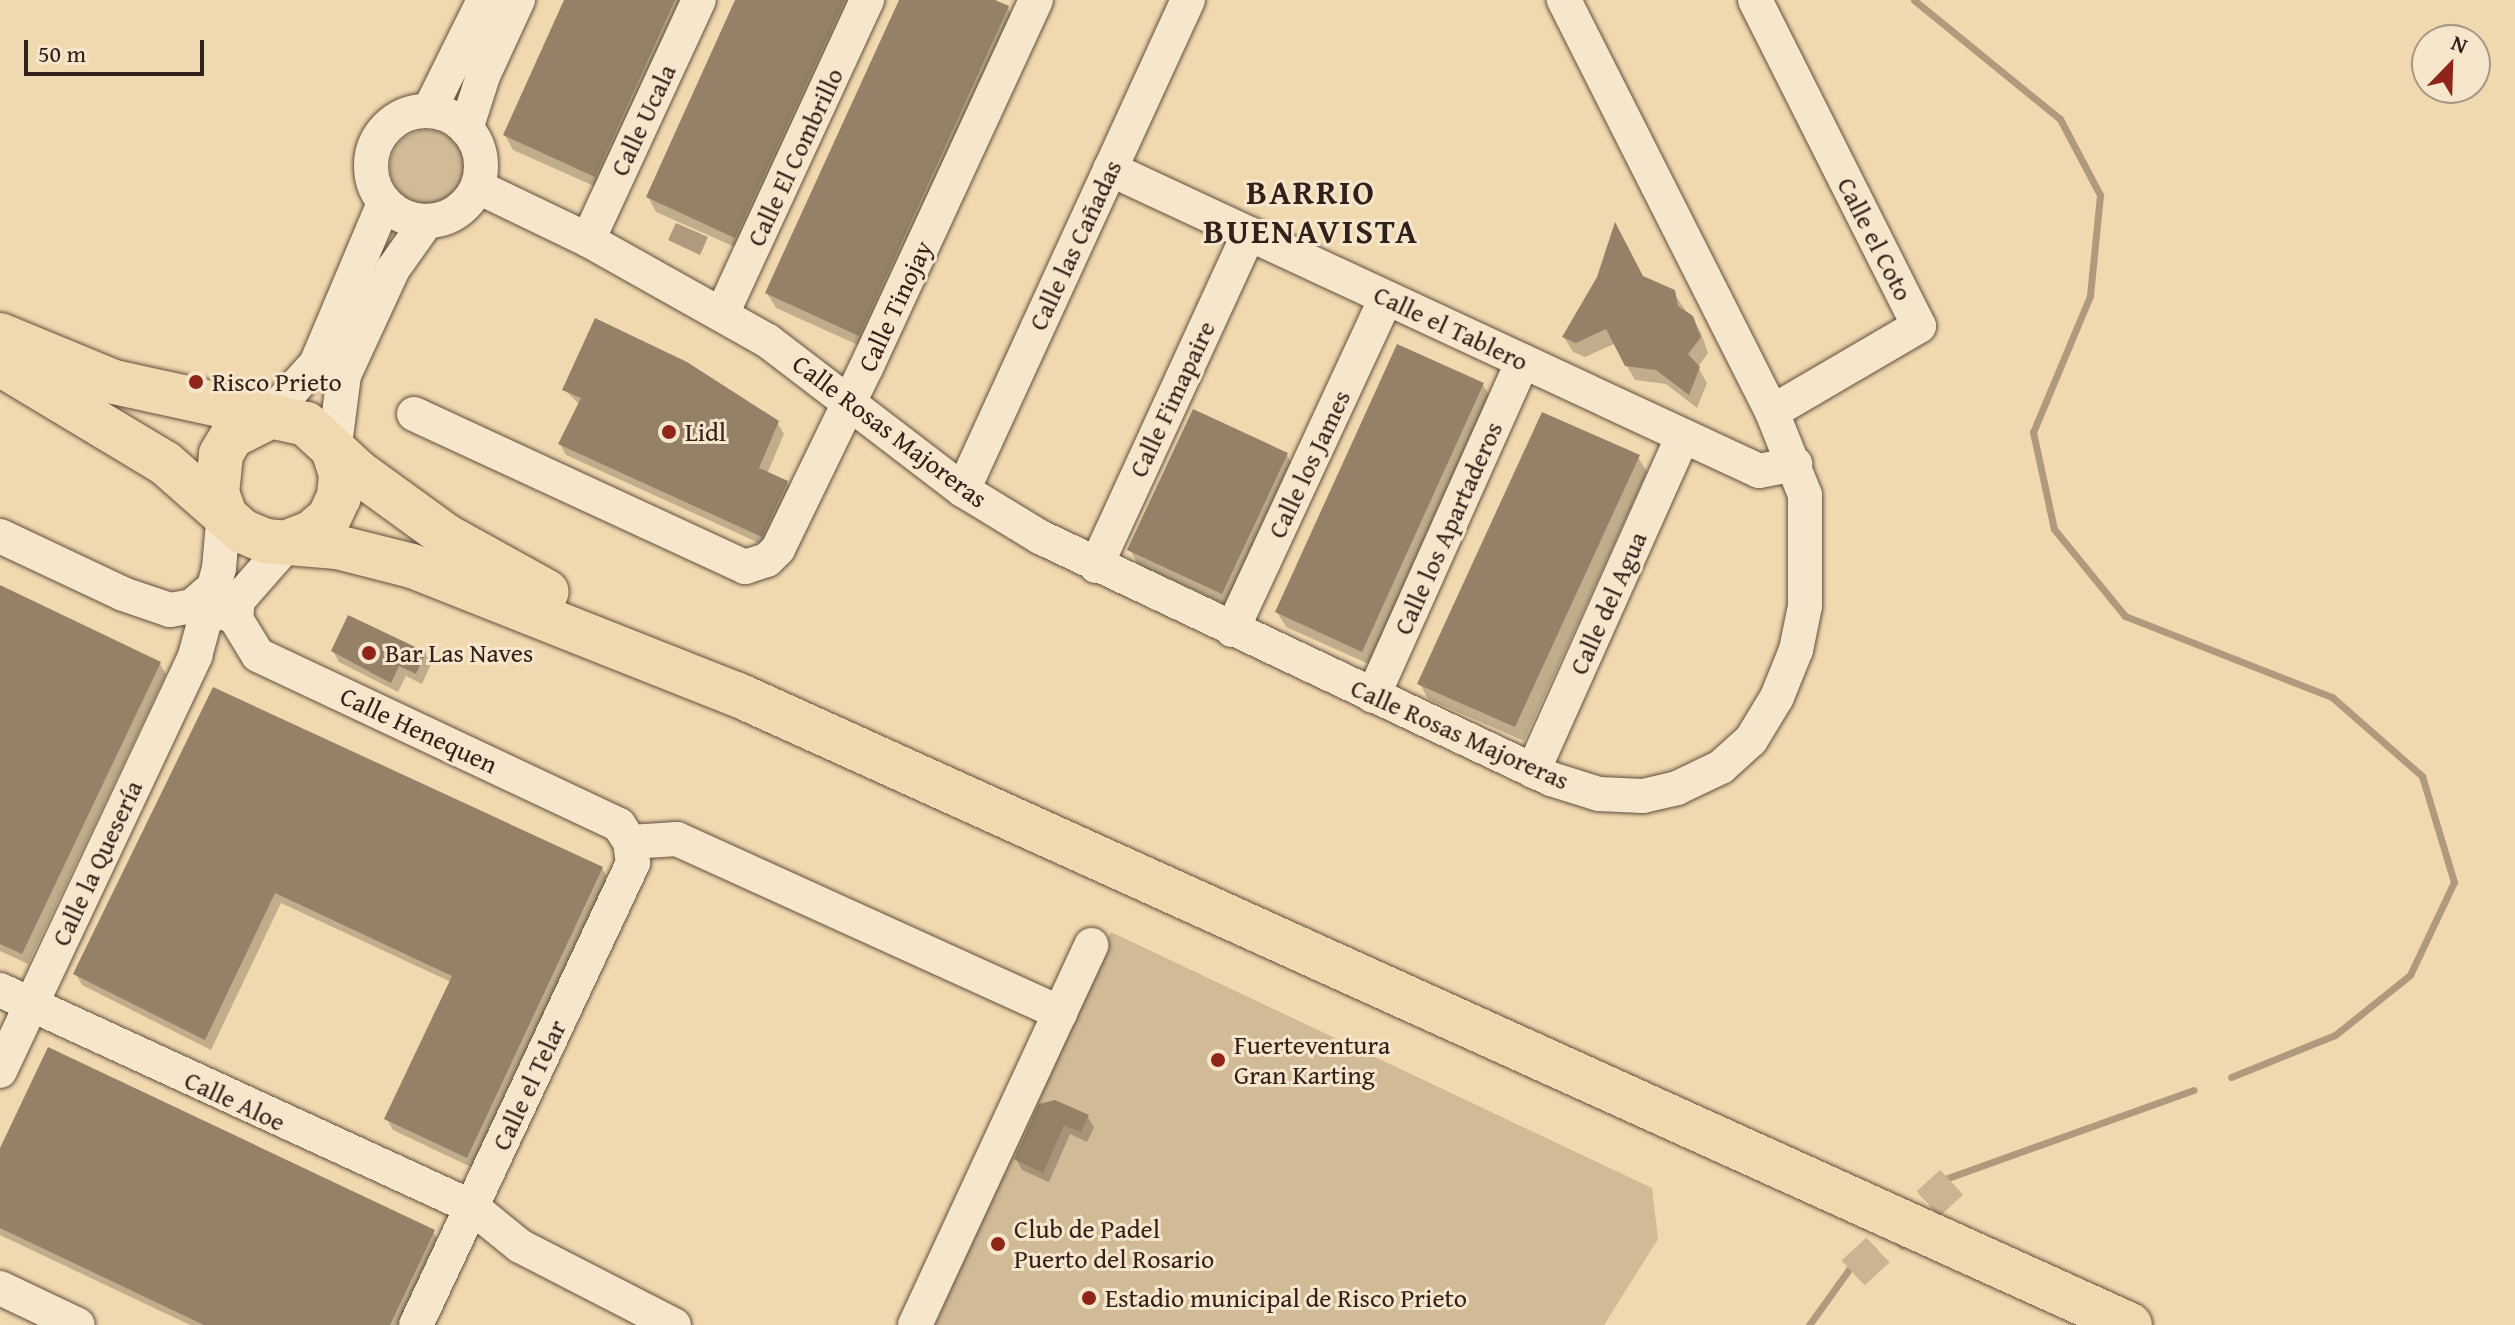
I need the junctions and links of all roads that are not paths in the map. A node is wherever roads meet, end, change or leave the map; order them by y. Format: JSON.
{"nodes":[{"id":1,"x":484,"y":0,"type":"edge"},
{"id":2,"x":518,"y":0,"type":"edge"},
{"id":3,"x":699,"y":0,"type":"edge"},
{"id":4,"x":867,"y":0,"type":"edge"},
{"id":5,"x":1036,"y":0,"type":"edge"},
{"id":6,"x":1188,"y":0,"type":"edge"},
{"id":7,"x":1564,"y":0,"type":"edge"},
{"id":8,"x":1755,"y":0,"type":"edge"},
{"id":9,"x":429,"y":111,"type":"junction"},
{"id":10,"x":466,"y":129,"type":"junction"},
{"id":11,"x":1110,"y":169,"type":"junction"},
{"id":12,"x":478,"y":187,"type":"junction"},
{"id":13,"x":384,"y":203,"type":"junction"},
{"id":14,"x":427,"y":221,"type":"junction"},
{"id":15,"x":1249,"y":233,"type":"junction"},
{"id":16,"x":588,"y":240,"type":"junction"},
{"id":17,"x":1386,"y":298,"type":"junction"},
{"id":18,"x":722,"y":314,"type":"junction"},
{"id":19,"x":0,"y":335,"type":"edge"},
{"id":20,"x":1523,"y":361,"type":"junction"},
{"id":21,"x":0,"y":364,"type":"edge"},
{"id":22,"x":848,"y":399,"type":"junction"},
{"id":23,"x":1772,"y":412,"type":"junction"},
{"id":24,"x":414,"y":414,"type":"dead end"},
{"id":25,"x":267,"y":418,"type":"junction"},
{"id":26,"x":1683,"y":436,"type":"junction"},
{"id":27,"x":334,"y":452,"type":"junction"},
{"id":28,"x":1795,"y":464,"type":"junction"},
{"id":29,"x":963,"y":490,"type":"junction"},
{"id":30,"x":224,"y":512,"type":"junction"},
{"id":31,"x":0,"y":536,"type":"edge"},
{"id":32,"x":290,"y":541,"type":"junction"},
{"id":33,"x":1096,"y":566,"type":"junction"},
{"id":34,"x":226,"y":592,"type":"junction"},
{"id":35,"x":1232,"y":630,"type":"junction"},
{"id":36,"x":736,"y":694,"type":"junction"},
{"id":37,"x":1373,"y":696,"type":"junction"},
{"id":38,"x":1533,"y":771,"type":"junction"},
{"id":39,"x":630,"y":842,"type":"junction"},
{"id":40,"x":1091,"y":945,"type":"dead end"},
{"id":41,"x":0,"y":990,"type":"edge"},
{"id":42,"x":31,"y":1004,"type":"junction"},
{"id":43,"x":1060,"y":1013,"type":"junction"},
{"id":44,"x":0,"y":1071,"type":"edge"},
{"id":45,"x":472,"y":1207,"type":"junction"},
{"id":46,"x":0,"y":1288,"type":"edge"},
{"id":47,"x":78,"y":1325,"type":"edge"},
{"id":48,"x":416,"y":1325,"type":"edge"},
{"id":49,"x":674,"y":1325,"type":"edge"},
{"id":50,"x":915,"y":1325,"type":"edge"},
{"id":51,"x":2130,"y":1325,"type":"edge"}],
"edges":[{"from":1,"to":9,"type":"street"},
{"from":2,"to":10,"type":"street"},
{"from":3,"to":16,"type":"street","name":"Calle Ucala"},
{"from":4,"to":18,"type":"street","name":"Calle El Combrillo"},
{"from":5,"to":22,"type":"street","name":"Calle Tinojay"},
{"from":6,"to":11,"type":"street","name":"Calle las Cañadas"},
{"from":7,"to":23,"type":"street","name":"Calle Rosas Majoreras"},
{"from":8,"to":23,"type":"street","name":"Calle el Coto"},
{"from":9,"to":10,"type":"street"},
{"from":9,"to":13,"type":"street"},
{"from":10,"to":12,"type":"street"},
{"from":11,"to":15,"type":"street","name":"Calle el Tablero"},
{"from":11,"to":29,"type":"street","name":"Calle las Cañadas"},
{"from":12,"to":14,"type":"street"},
{"from":12,"to":16,"type":"street","name":"Calle Rosas Majoreras"},
{"from":13,"to":14,"type":"street"},
{"from":13,"to":25,"type":"street"},
{"from":14,"to":27,"type":"street"},
{"from":15,"to":17,"type":"street","name":"Calle el Tablero"},
{"from":15,"to":33,"type":"street","name":"Calle Fimapaire"},
{"from":16,"to":18,"type":"street","name":"Calle Rosas Majoreras"},
{"from":17,"to":20,"type":"street","name":"Calle el Tablero"},
{"from":17,"to":35,"type":"street","name":"Calle los James"},
{"from":18,"to":22,"type":"street","name":"Calle Rosas Majoreras"},
{"from":19,"to":25,"type":"main road"},
{"from":20,"to":26,"type":"street","name":"Calle el Tablero"},
{"from":20,"to":37,"type":"street","name":"Calle los Apartaderos"},
{"from":21,"to":30,"type":"main road"},
{"from":22,"to":24,"type":"street","name":"Calle Tinojay"},
{"from":22,"to":29,"type":"street","name":"Calle Rosas Majoreras"},
{"from":23,"to":28,"type":"street","name":"Calle Rosas Majoreras"},
{"from":25,"to":27,"type":"main road"},
{"from":25,"to":30,"type":"main road"},
{"from":26,"to":28,"type":"street","name":"Calle el Tablero"},
{"from":26,"to":38,"type":"street","name":"Calle del Agua"},
{"from":27,"to":32,"type":"main road"},
{"from":27,"to":36,"type":"main road"},
{"from":28,"to":38,"type":"street","name":"Calle Rosas Majoreras"},
{"from":29,"to":33,"type":"street","name":"Calle Rosas Majoreras"},
{"from":30,"to":32,"type":"main road"},
{"from":30,"to":34,"type":"street","name":"Calle la Quesería"},
{"from":31,"to":34,"type":"street"},
{"from":32,"to":34,"type":"street","name":"Calle la Quesería"},
{"from":32,"to":36,"type":"main road"},
{"from":33,"to":35,"type":"street","name":"Calle Rosas Majoreras"},
{"from":34,"to":39,"type":"street","name":"Calle Henequen"},
{"from":34,"to":42,"type":"street","name":"Calle la Quesería"},
{"from":35,"to":37,"type":"street","name":"Calle Rosas Majoreras"},
{"from":36,"to":51,"type":"main road"},
{"from":37,"to":38,"type":"street","name":"Calle Rosas Majoreras"},
{"from":39,"to":43,"type":"street"},
{"from":39,"to":45,"type":"street","name":"Calle el Telar"},
{"from":40,"to":43,"type":"street"},
{"from":41,"to":42,"type":"street","name":"Calle Aloe"},
{"from":42,"to":44,"type":"street","name":"Calle la Quesería"},
{"from":42,"to":45,"type":"street","name":"Calle Aloe"},
{"from":43,"to":50,"type":"street"},
{"from":45,"to":48,"type":"street","name":"Calle el Telar"},
{"from":45,"to":49,"type":"street","name":"Calle Aloe"},
{"from":46,"to":47,"type":"street"}]}
